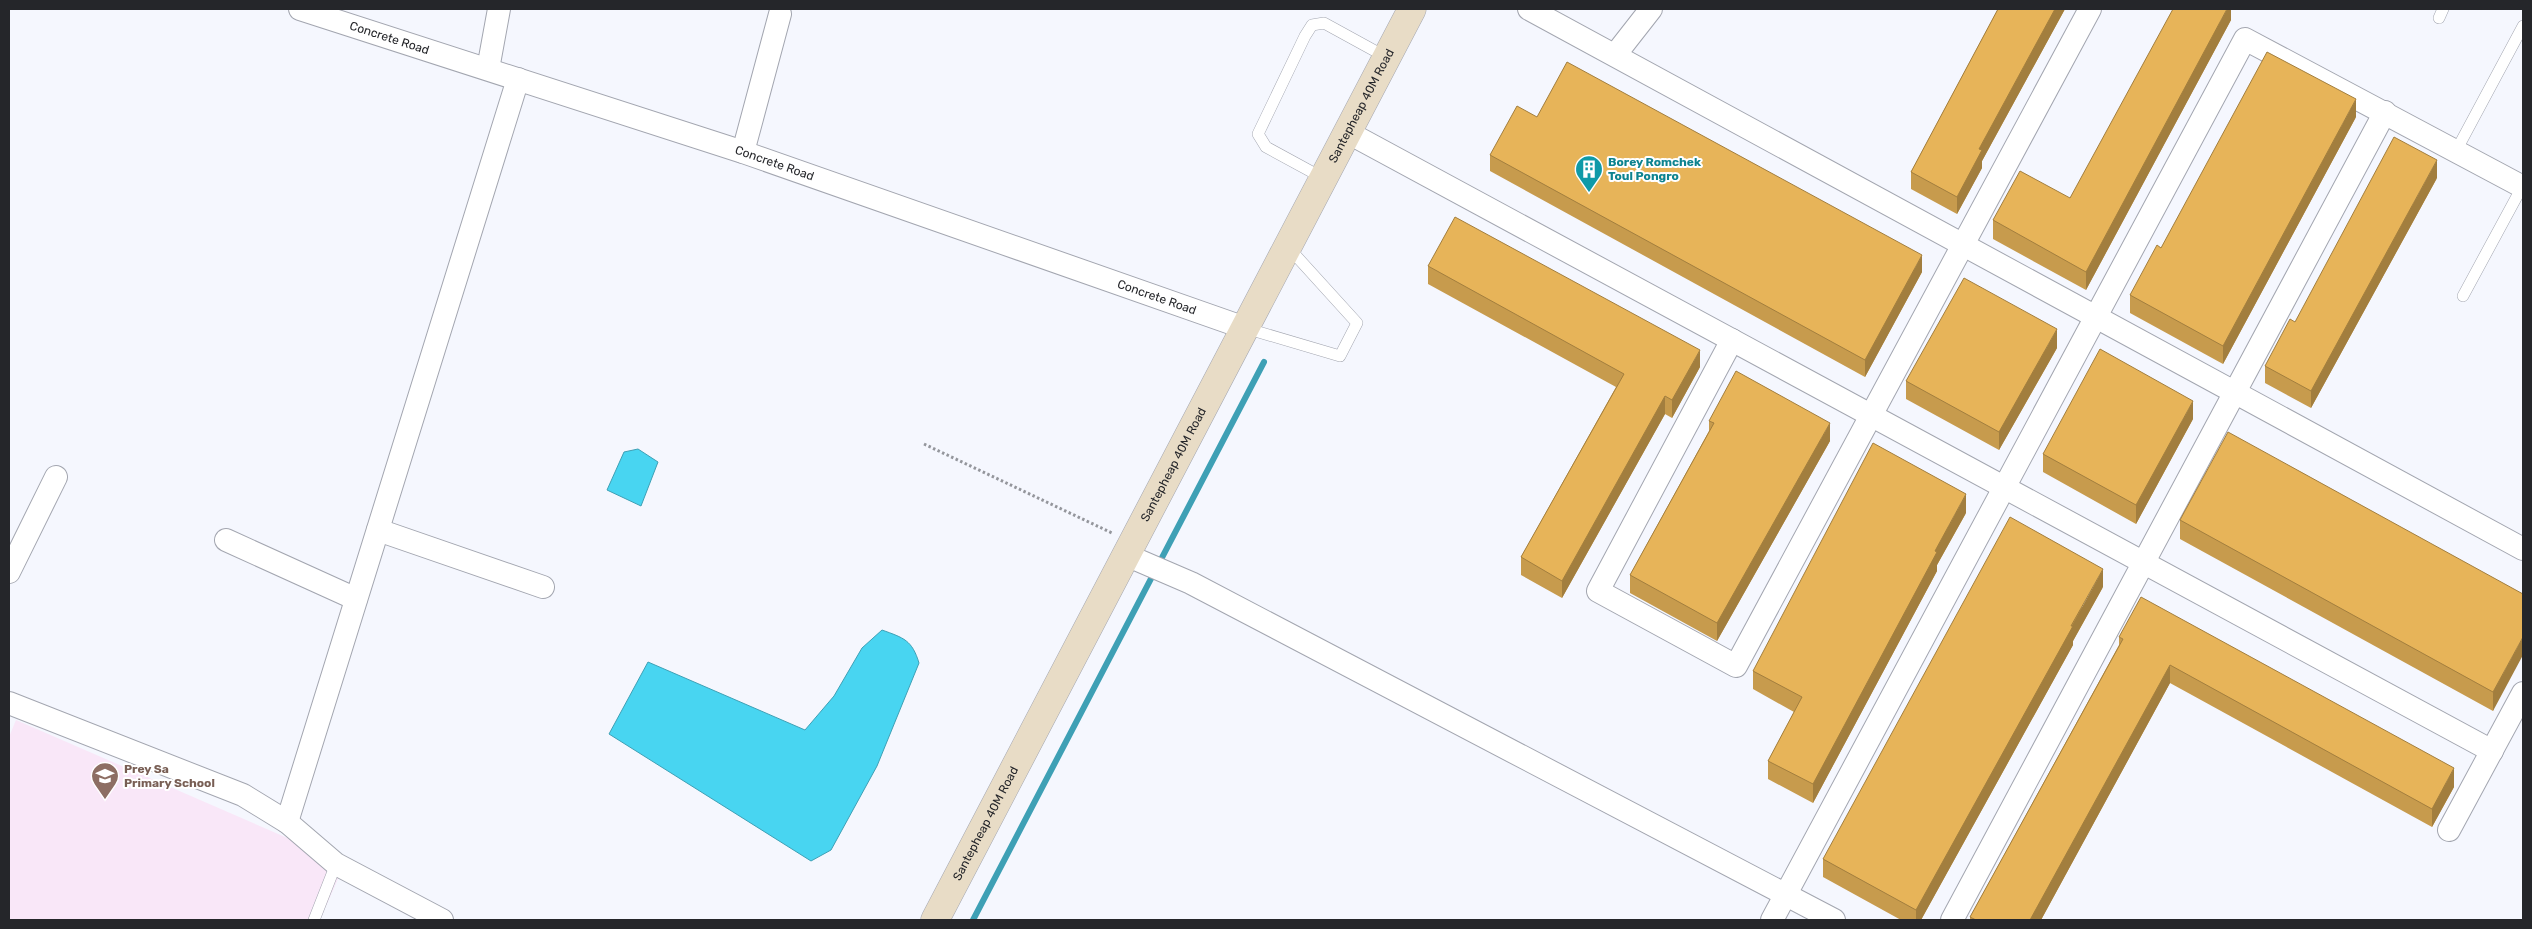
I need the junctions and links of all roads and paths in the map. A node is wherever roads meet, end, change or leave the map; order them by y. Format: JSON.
{"nodes":[{"id":1,"x":300,"y":9,"type":"edge"},
{"id":2,"x":499,"y":9,"type":"edge"},
{"id":3,"x":1412,"y":9,"type":"edge"},
{"id":4,"x":1529,"y":9,"type":"edge"},
{"id":5,"x":1650,"y":9,"type":"edge"},
{"id":6,"x":2090,"y":9,"type":"edge"},
{"id":7,"x":780,"y":14,"type":"dead end"},
{"id":8,"x":2523,"y":26,"type":"edge"},
{"id":9,"x":1615,"y":56,"type":"junction"},
{"id":10,"x":1386,"y":57,"type":"junction"},
{"id":11,"x":488,"y":69,"type":"junction"},
{"id":12,"x":518,"y":79,"type":"junction"},
{"id":13,"x":2385,"y":112,"type":"junction"},
{"id":14,"x":1347,"y":132,"type":"junction"},
{"id":15,"x":2456,"y":151,"type":"junction"},
{"id":16,"x":743,"y":152,"type":"junction"},
{"id":17,"x":1323,"y":178,"type":"junction"},
{"id":18,"x":2522,"y":187,"type":"edge"},
{"id":19,"x":1963,"y":245,"type":"junction"},
{"id":20,"x":1287,"y":247,"type":"junction"},
{"id":21,"x":2463,"y":296,"type":"dead end"},
{"id":22,"x":2095,"y":316,"type":"junction"},
{"id":23,"x":1245,"y":328,"type":"junction"},
{"id":24,"x":1732,"y":340,"type":"junction"},
{"id":25,"x":2234,"y":392,"type":"junction"},
{"id":26,"x":1872,"y":415,"type":"junction"},
{"id":27,"x":924,"y":444,"type":"dead end"},
{"id":28,"x":56,"y":477,"type":"dead end"},
{"id":29,"x":2004,"y":486,"type":"junction"},
{"id":30,"x":378,"y":530,"type":"junction"},
{"id":31,"x":226,"y":540,"type":"dead end"},
{"id":32,"x":2523,"y":549,"type":"edge"},
{"id":33,"x":1135,"y":553,"type":"junction"},
{"id":34,"x":2143,"y":562,"type":"junction"},
{"id":35,"x":9,"y":572,"type":"edge"},
{"id":36,"x":543,"y":587,"type":"dead end"},
{"id":37,"x":356,"y":599,"type":"junction"},
{"id":38,"x":2523,"y":694,"type":"edge"},
{"id":39,"x":9,"y":702,"type":"edge"},
{"id":40,"x":2492,"y":752,"type":"junction"},
{"id":41,"x":286,"y":822,"type":"junction"},
{"id":42,"x":2449,"y":830,"type":"dead end"},
{"id":43,"x":336,"y":864,"type":"junction"},
{"id":44,"x":1785,"y":895,"type":"junction"},
{"id":45,"x":314,"y":920,"type":"edge"},
{"id":46,"x":442,"y":920,"type":"edge"},
{"id":47,"x":935,"y":920,"type":"edge"},
{"id":48,"x":1772,"y":920,"type":"edge"},
{"id":49,"x":1834,"y":920,"type":"edge"},
{"id":50,"x":1952,"y":920,"type":"edge"}],
"edges":[{"from":1,"to":11,"type":"street","name":"Concrete Road"},
{"from":2,"to":11,"type":"street"},
{"from":3,"to":10,"type":"main road","name":"Santepheap 40M Road"},
{"from":4,"to":9,"type":"street"},
{"from":5,"to":9,"type":"street"},
{"from":6,"to":19,"type":"street"},
{"from":7,"to":16,"type":"street"},
{"from":8,"to":15,"type":"lane"},
{"from":9,"to":19,"type":"street"},
{"from":10,"to":14,"type":"main road","name":"Santepheap 40M Road"},
{"from":10,"to":17,"type":"lane"},
{"from":11,"to":12,"type":"street","name":"Concrete Road"},
{"from":12,"to":16,"type":"street","name":"Concrete Road"},
{"from":12,"to":30,"type":"street"},
{"from":13,"to":15,"type":"street"},
{"from":13,"to":22,"type":"street"},
{"from":13,"to":25,"type":"street"},
{"from":14,"to":17,"type":"main road","name":"Santepheap 40M Road"},
{"from":14,"to":24,"type":"street"},
{"from":15,"to":18,"type":"street"},
{"from":16,"to":23,"type":"street","name":"Concrete Road"},
{"from":17,"to":20,"type":"main road","name":"Santepheap 40M Road"},
{"from":18,"to":21,"type":"lane"},
{"from":19,"to":22,"type":"street"},
{"from":19,"to":26,"type":"street"},
{"from":20,"to":23,"type":"main road","name":"Santepheap 40M Road"},
{"from":20,"to":23,"type":"lane"},
{"from":22,"to":25,"type":"street"},
{"from":22,"to":29,"type":"street"},
{"from":23,"to":33,"type":"main road","name":"Santepheap 40M Road"},
{"from":24,"to":26,"type":"street"},
{"from":24,"to":26,"type":"street"},
{"from":25,"to":32,"type":"street"},
{"from":25,"to":34,"type":"street"},
{"from":26,"to":29,"type":"street"},
{"from":27,"to":33,"type":"path"},
{"from":28,"to":35,"type":"street"},
{"from":29,"to":34,"type":"street"},
{"from":29,"to":44,"type":"street"},
{"from":30,"to":36,"type":"street"},
{"from":30,"to":37,"type":"street"},
{"from":31,"to":37,"type":"street"},
{"from":33,"to":44,"type":"street"},
{"from":33,"to":47,"type":"main road","name":"Santepheap 40M Road"},
{"from":34,"to":40,"type":"street"},
{"from":34,"to":50,"type":"street"},
{"from":37,"to":41,"type":"street"},
{"from":38,"to":40,"type":"street"},
{"from":39,"to":41,"type":"street"},
{"from":40,"to":42,"type":"street"},
{"from":41,"to":43,"type":"street"},
{"from":43,"to":45,"type":"lane"},
{"from":43,"to":46,"type":"street"},
{"from":44,"to":48,"type":"street"},
{"from":44,"to":49,"type":"street"}]}
